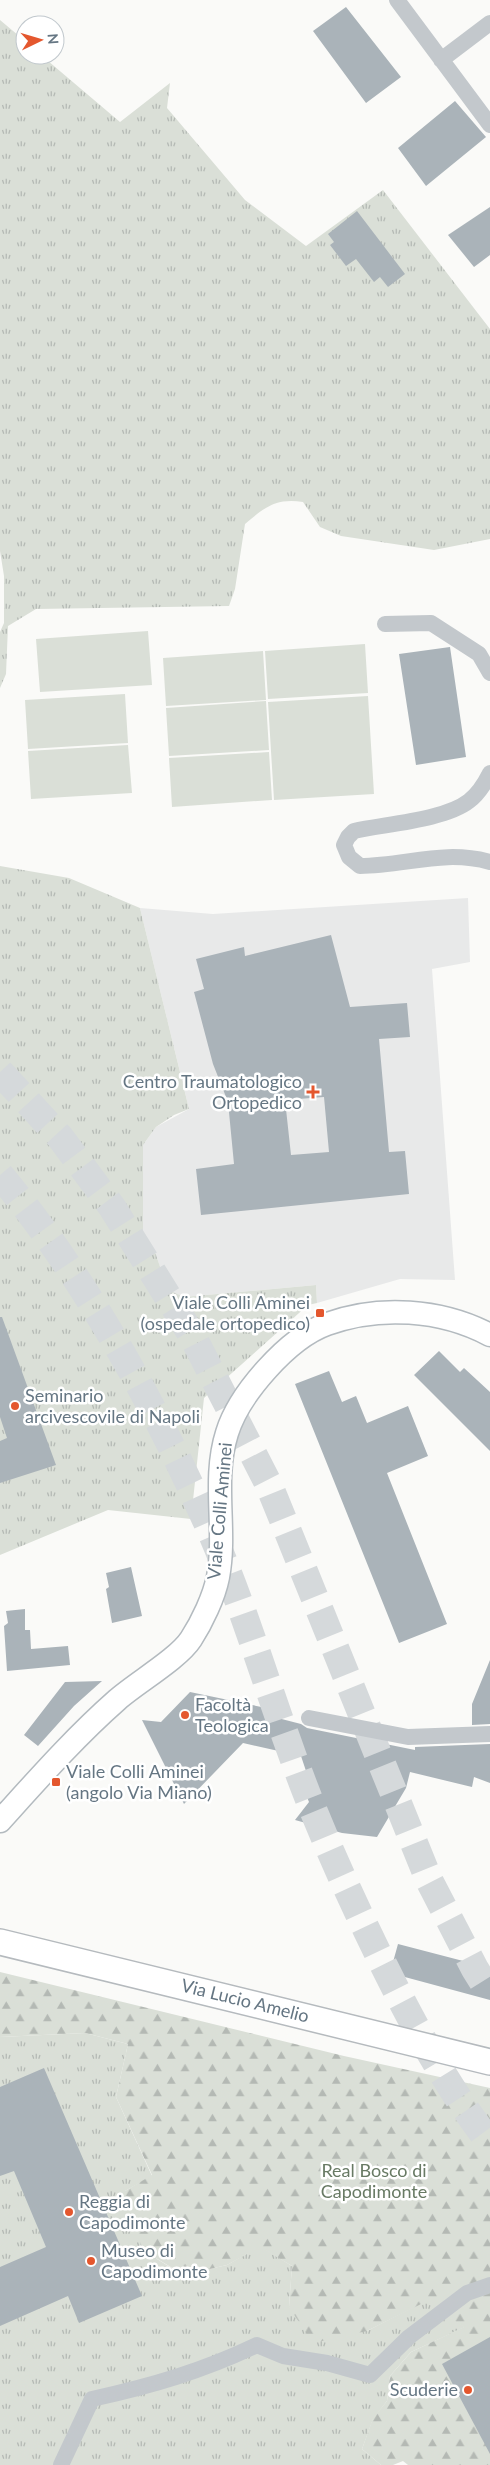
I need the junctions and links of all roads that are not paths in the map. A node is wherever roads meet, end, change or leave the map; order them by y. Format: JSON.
{"nodes":[{"id":1,"x":397,"y":0,"type":"edge"},
{"id":2,"x":490,"y":23,"type":"edge"},
{"id":3,"x":441,"y":60,"type":"junction"},
{"id":4,"x":490,"y":125,"type":"edge"},
{"id":5,"x":385,"y":624,"type":"dead end"},
{"id":6,"x":490,"y":673,"type":"edge"},
{"id":7,"x":490,"y":773,"type":"edge"},
{"id":8,"x":490,"y":862,"type":"edge"},
{"id":9,"x":490,"y":1334,"type":"edge"},
{"id":10,"x":309,"y":1718,"type":"dead end"},
{"id":11,"x":490,"y":1734,"type":"edge"},
{"id":12,"x":0,"y":1821,"type":"edge"},
{"id":13,"x":0,"y":1942,"type":"edge"},
{"id":14,"x":490,"y":2062,"type":"edge"},
{"id":15,"x":490,"y":2285,"type":"edge"},
{"id":16,"x":61,"y":2465,"type":"edge"}],
"edges":[{"from":1,"to":3,"type":"street"},
{"from":2,"to":3,"type":"street"},
{"from":3,"to":4,"type":"street"},
{"from":5,"to":6,"type":"street"},
{"from":7,"to":8,"type":"street"},
{"from":9,"to":12,"type":"main road","name":"Viale Colli Aminei"},
{"from":10,"to":11,"type":"street"},
{"from":13,"to":14,"type":"main road","name":"Via Lucio Amelio"},
{"from":15,"to":16,"type":"street"}]}
